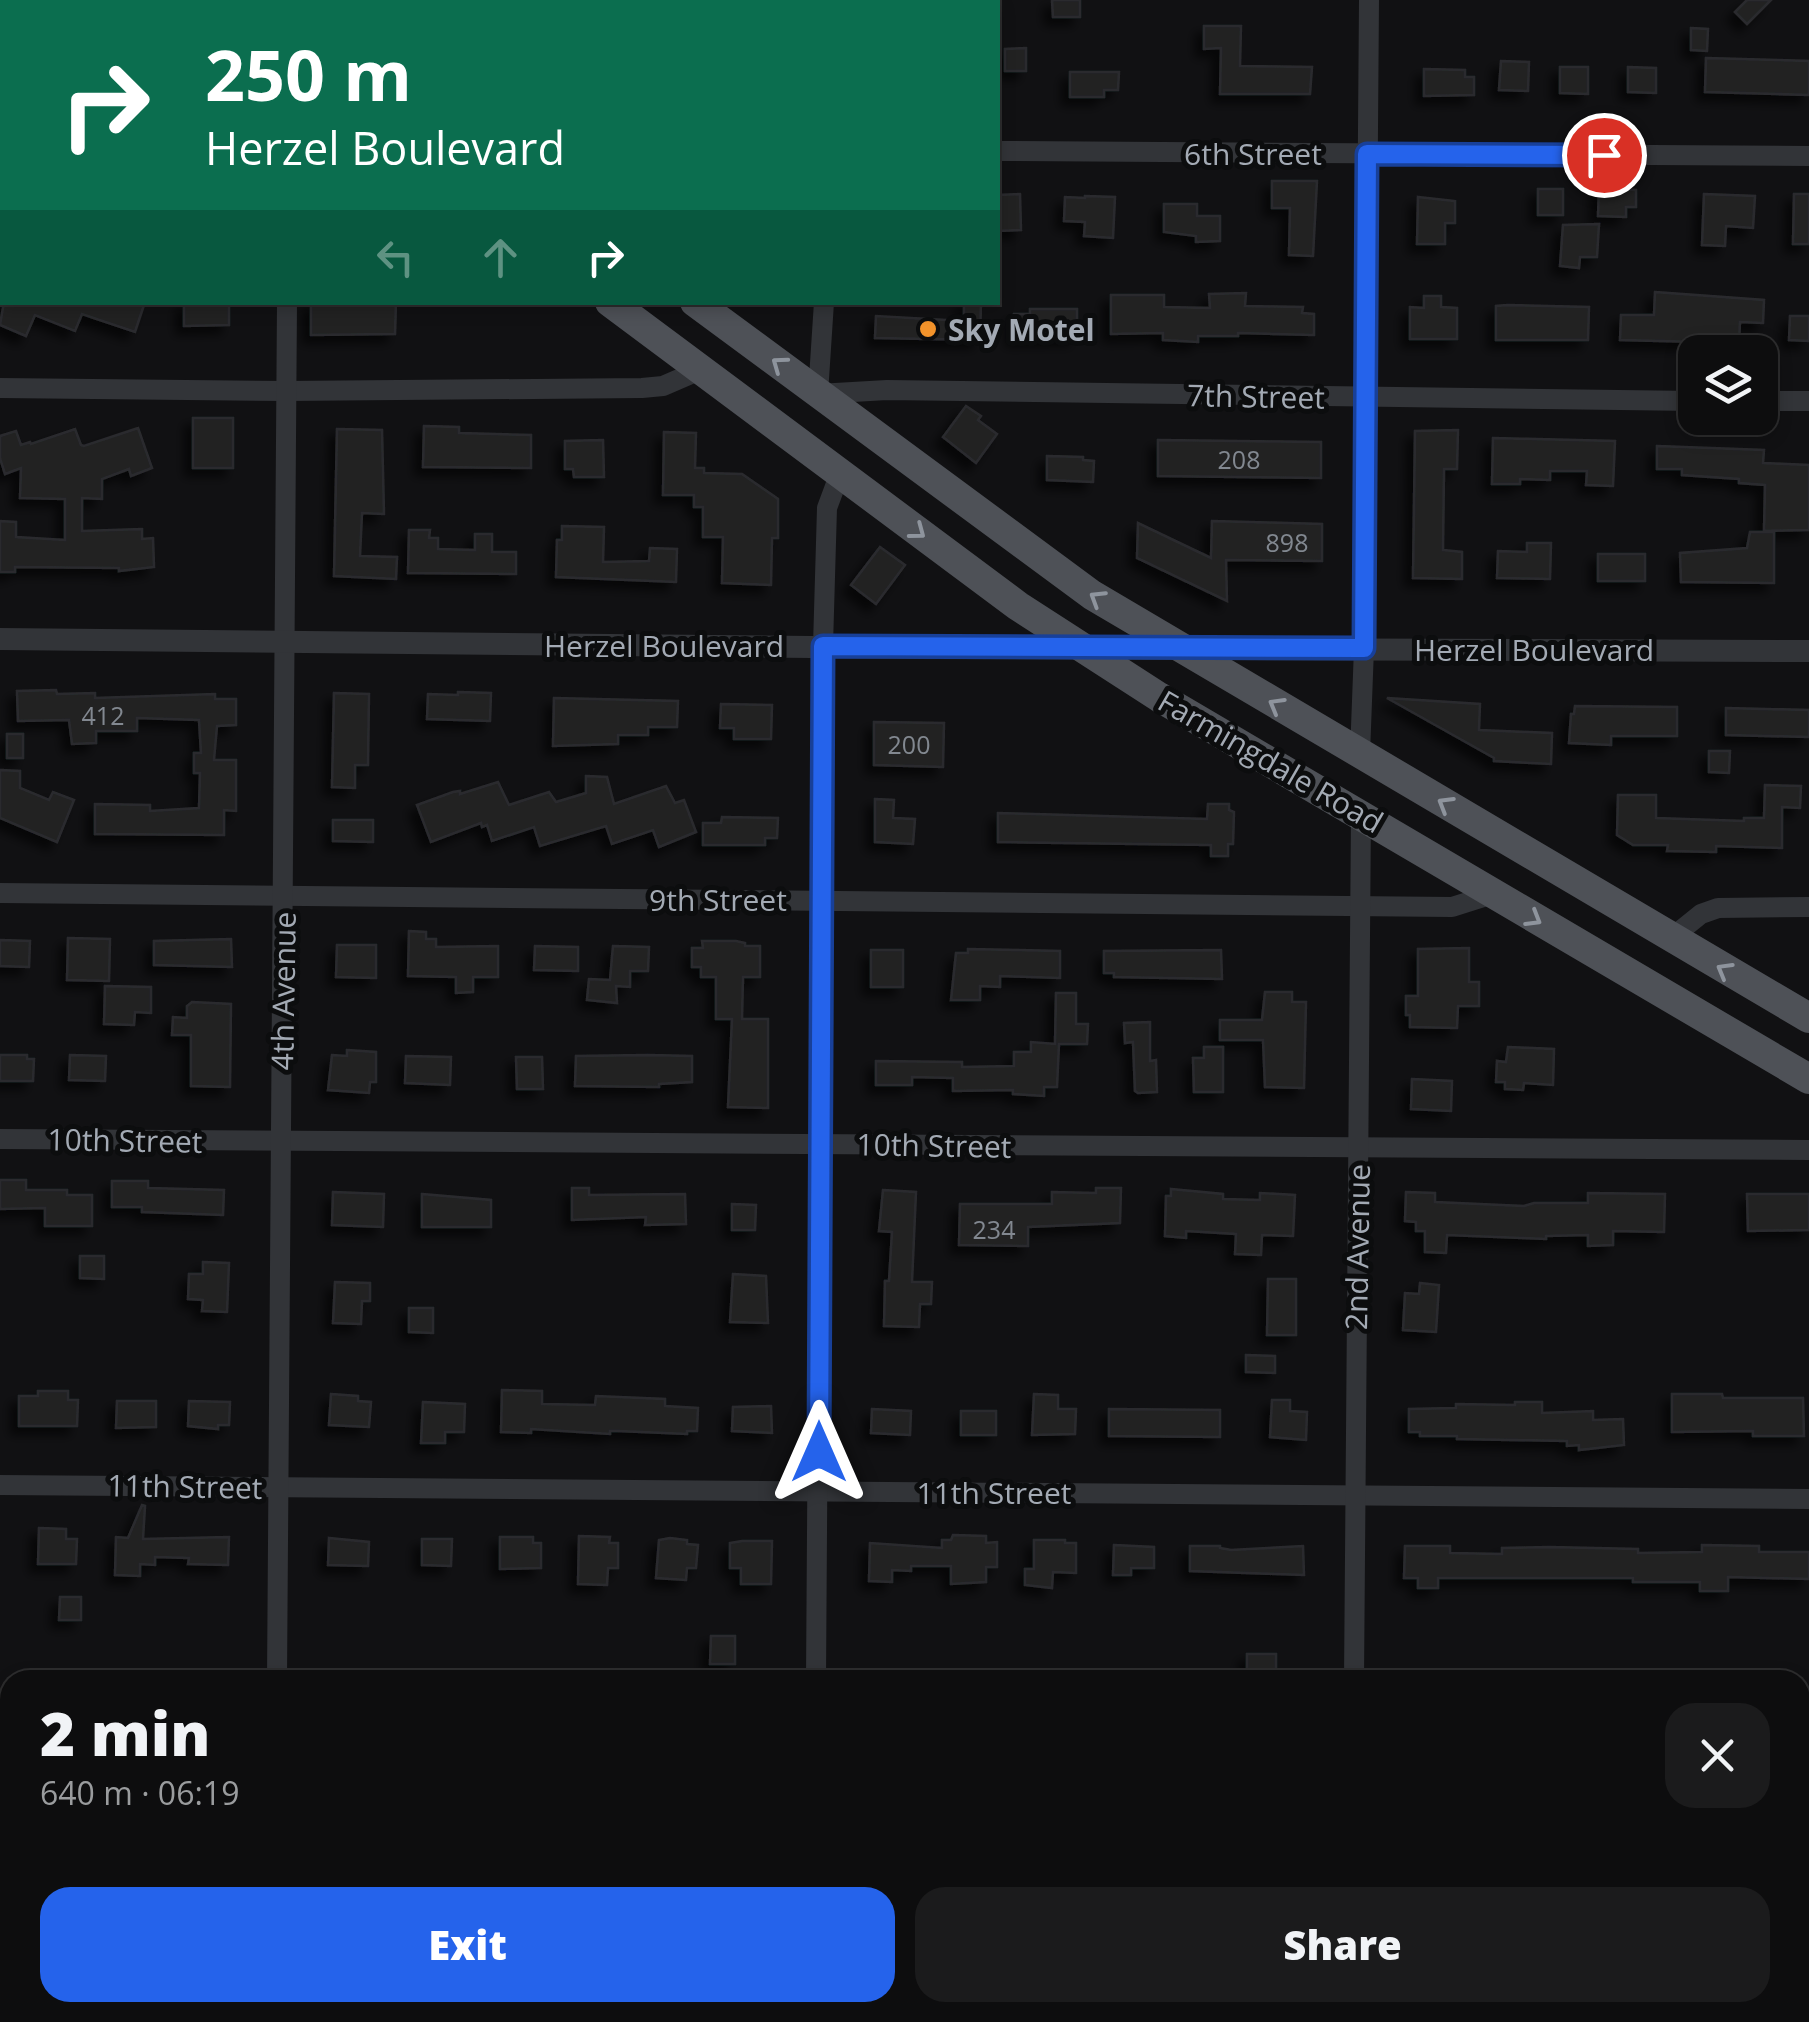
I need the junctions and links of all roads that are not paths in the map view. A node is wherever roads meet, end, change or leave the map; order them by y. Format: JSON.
{"nodes":[{"id":1,"x":1369,"y":0,"type":"edge"},
{"id":2,"x":1000,"y":151,"type":"edge"},
{"id":3,"x":1367,"y":154,"type":"junction"},
{"id":4,"x":1809,"y":156,"type":"edge"},
{"id":5,"x":287,"y":305,"type":"edge"},
{"id":6,"x":614,"y":305,"type":"edge"},
{"id":7,"x":699,"y":305,"type":"edge"},
{"id":8,"x":824,"y":305,"type":"edge"},
{"id":9,"x":700,"y":370,"type":"junction"},
{"id":10,"x":0,"y":388,"type":"edge"},
{"id":11,"x":286,"y":392,"type":"junction"},
{"id":12,"x":818,"y":394,"type":"junction"},
{"id":13,"x":1366,"y":398,"type":"junction"},
{"id":14,"x":1678,"y":401,"type":"edge"},
{"id":15,"x":1778,"y":401,"type":"edge"},
{"id":16,"x":1809,"y":401,"type":"edge"},
{"id":17,"x":840,"y":474,"type":"junction"},
{"id":18,"x":0,"y":638,"type":"edge"},
{"id":19,"x":286,"y":643,"type":"junction"},
{"id":20,"x":823,"y":646,"type":"junction"},
{"id":21,"x":1083,"y":648,"type":"junction"},
{"id":22,"x":1180,"y":648,"type":"junction"},
{"id":23,"x":1364,"y":648,"type":"junction"},
{"id":24,"x":1809,"y":651,"type":"edge"},
{"id":25,"x":1360,"y":754,"type":"junction"},
{"id":26,"x":1361,"y":814,"type":"junction"},
{"id":27,"x":0,"y":893,"type":"edge"},
{"id":28,"x":1493,"y":894,"type":"junction"},
{"id":29,"x":284,"y":896,"type":"junction"},
{"id":30,"x":821,"y":900,"type":"junction"},
{"id":31,"x":1360,"y":904,"type":"junction"},
{"id":32,"x":1809,"y":907,"type":"edge"},
{"id":33,"x":1670,"y":939,"type":"junction"},
{"id":34,"x":1809,"y":1018,"type":"edge"},
{"id":35,"x":1809,"y":1079,"type":"edge"},
{"id":36,"x":0,"y":1138,"type":"edge"},
{"id":37,"x":282,"y":1141,"type":"junction"},
{"id":38,"x":821,"y":1144,"type":"junction"},
{"id":39,"x":1358,"y":1149,"type":"junction"},
{"id":40,"x":1809,"y":1150,"type":"edge"},
{"id":41,"x":0,"y":1485,"type":"edge"},
{"id":42,"x":278,"y":1487,"type":"junction"},
{"id":43,"x":818,"y":1491,"type":"junction"},
{"id":44,"x":1354,"y":1495,"type":"junction"},
{"id":45,"x":1809,"y":1499,"type":"edge"},
{"id":46,"x":277,"y":1670,"type":"edge"},
{"id":47,"x":816,"y":1670,"type":"edge"},
{"id":48,"x":1354,"y":1670,"type":"edge"}],
"edges":[{"from":1,"to":3,"type":"street"},
{"from":2,"to":3,"type":"street","name":"6th Street"},
{"from":3,"to":4,"type":"street","name":"6th Street"},
{"from":3,"to":13,"type":"street"},
{"from":5,"to":11,"type":"street","name":"4th Avenue"},
{"from":6,"to":9,"type":"main road","name":"Farmingdale Road"},
{"from":12,"to":7,"type":"main road","name":"Farmingdale Road","one_way":true},
{"from":8,"to":12,"type":"street"},
{"from":9,"to":11,"type":"street"},
{"from":9,"to":17,"type":"main road","name":"Farmingdale Road"},
{"from":10,"to":11,"type":"street"},
{"from":11,"to":19,"type":"street","name":"4th Avenue"},
{"from":12,"to":13,"type":"street","name":"7th Street"},
{"from":22,"to":12,"type":"main road","name":"Farmingdale Road","one_way":true},
{"from":13,"to":14,"type":"street","name":"7th Street"},
{"from":13,"to":23,"type":"street"},
{"from":15,"to":16,"type":"street"},
{"from":17,"to":20,"type":"street"},
{"from":17,"to":21,"type":"main road","name":"Farmingdale Road","one_way":true},
{"from":18,"to":19,"type":"street","name":"Herzel Boulevard"},
{"from":19,"to":20,"type":"street","name":"Herzel Boulevard"},
{"from":19,"to":29,"type":"street","name":"4th Avenue"},
{"from":20,"to":21,"type":"street","name":"Herzel Boulevard"},
{"from":20,"to":30,"type":"street"},
{"from":21,"to":22,"type":"street","name":"Herzel Boulevard"},
{"from":21,"to":26,"type":"main road","name":"Farmingdale Road"},
{"from":22,"to":23,"type":"street","name":"Herzel Boulevard"},
{"from":25,"to":22,"type":"main road","name":"Farmingdale Road","one_way":true},
{"from":23,"to":24,"type":"street","name":"Herzel Boulevard"},
{"from":23,"to":25,"type":"street"},
{"from":33,"to":25,"type":"main road","name":"Farmingdale Road","one_way":true},
{"from":26,"to":28,"type":"main road","name":"Farmingdale Road"},
{"from":26,"to":31,"type":"street","name":"2nd Avenue"},
{"from":27,"to":29,"type":"street","name":"9th Street"},
{"from":28,"to":31,"type":"street","name":"9th Street"},
{"from":28,"to":35,"type":"main road","name":"Farmingdale Road","one_way":true},
{"from":29,"to":30,"type":"street","name":"9th Street"},
{"from":29,"to":37,"type":"street","name":"4th Avenue"},
{"from":30,"to":31,"type":"street","name":"9th Street"},
{"from":30,"to":38,"type":"street"},
{"from":31,"to":39,"type":"street","name":"2nd Avenue"},
{"from":32,"to":33,"type":"street"},
{"from":34,"to":33,"type":"main road","name":"Farmingdale Road","one_way":true},
{"from":36,"to":37,"type":"street","name":"10th Street"},
{"from":37,"to":38,"type":"street","name":"10th Street"},
{"from":37,"to":42,"type":"street","name":"4th Avenue"},
{"from":38,"to":39,"type":"street","name":"10th Street"},
{"from":38,"to":43,"type":"street"},
{"from":39,"to":40,"type":"street","name":"10th Street"},
{"from":39,"to":44,"type":"street","name":"2nd Avenue"},
{"from":41,"to":42,"type":"street","name":"11th Street"},
{"from":42,"to":43,"type":"street","name":"11th Street"},
{"from":42,"to":46,"type":"street","name":"4th Avenue"},
{"from":43,"to":44,"type":"street","name":"11th Street"},
{"from":43,"to":47,"type":"street"},
{"from":44,"to":45,"type":"street","name":"11th Street"},
{"from":44,"to":48,"type":"street","name":"2nd Avenue"}]}
